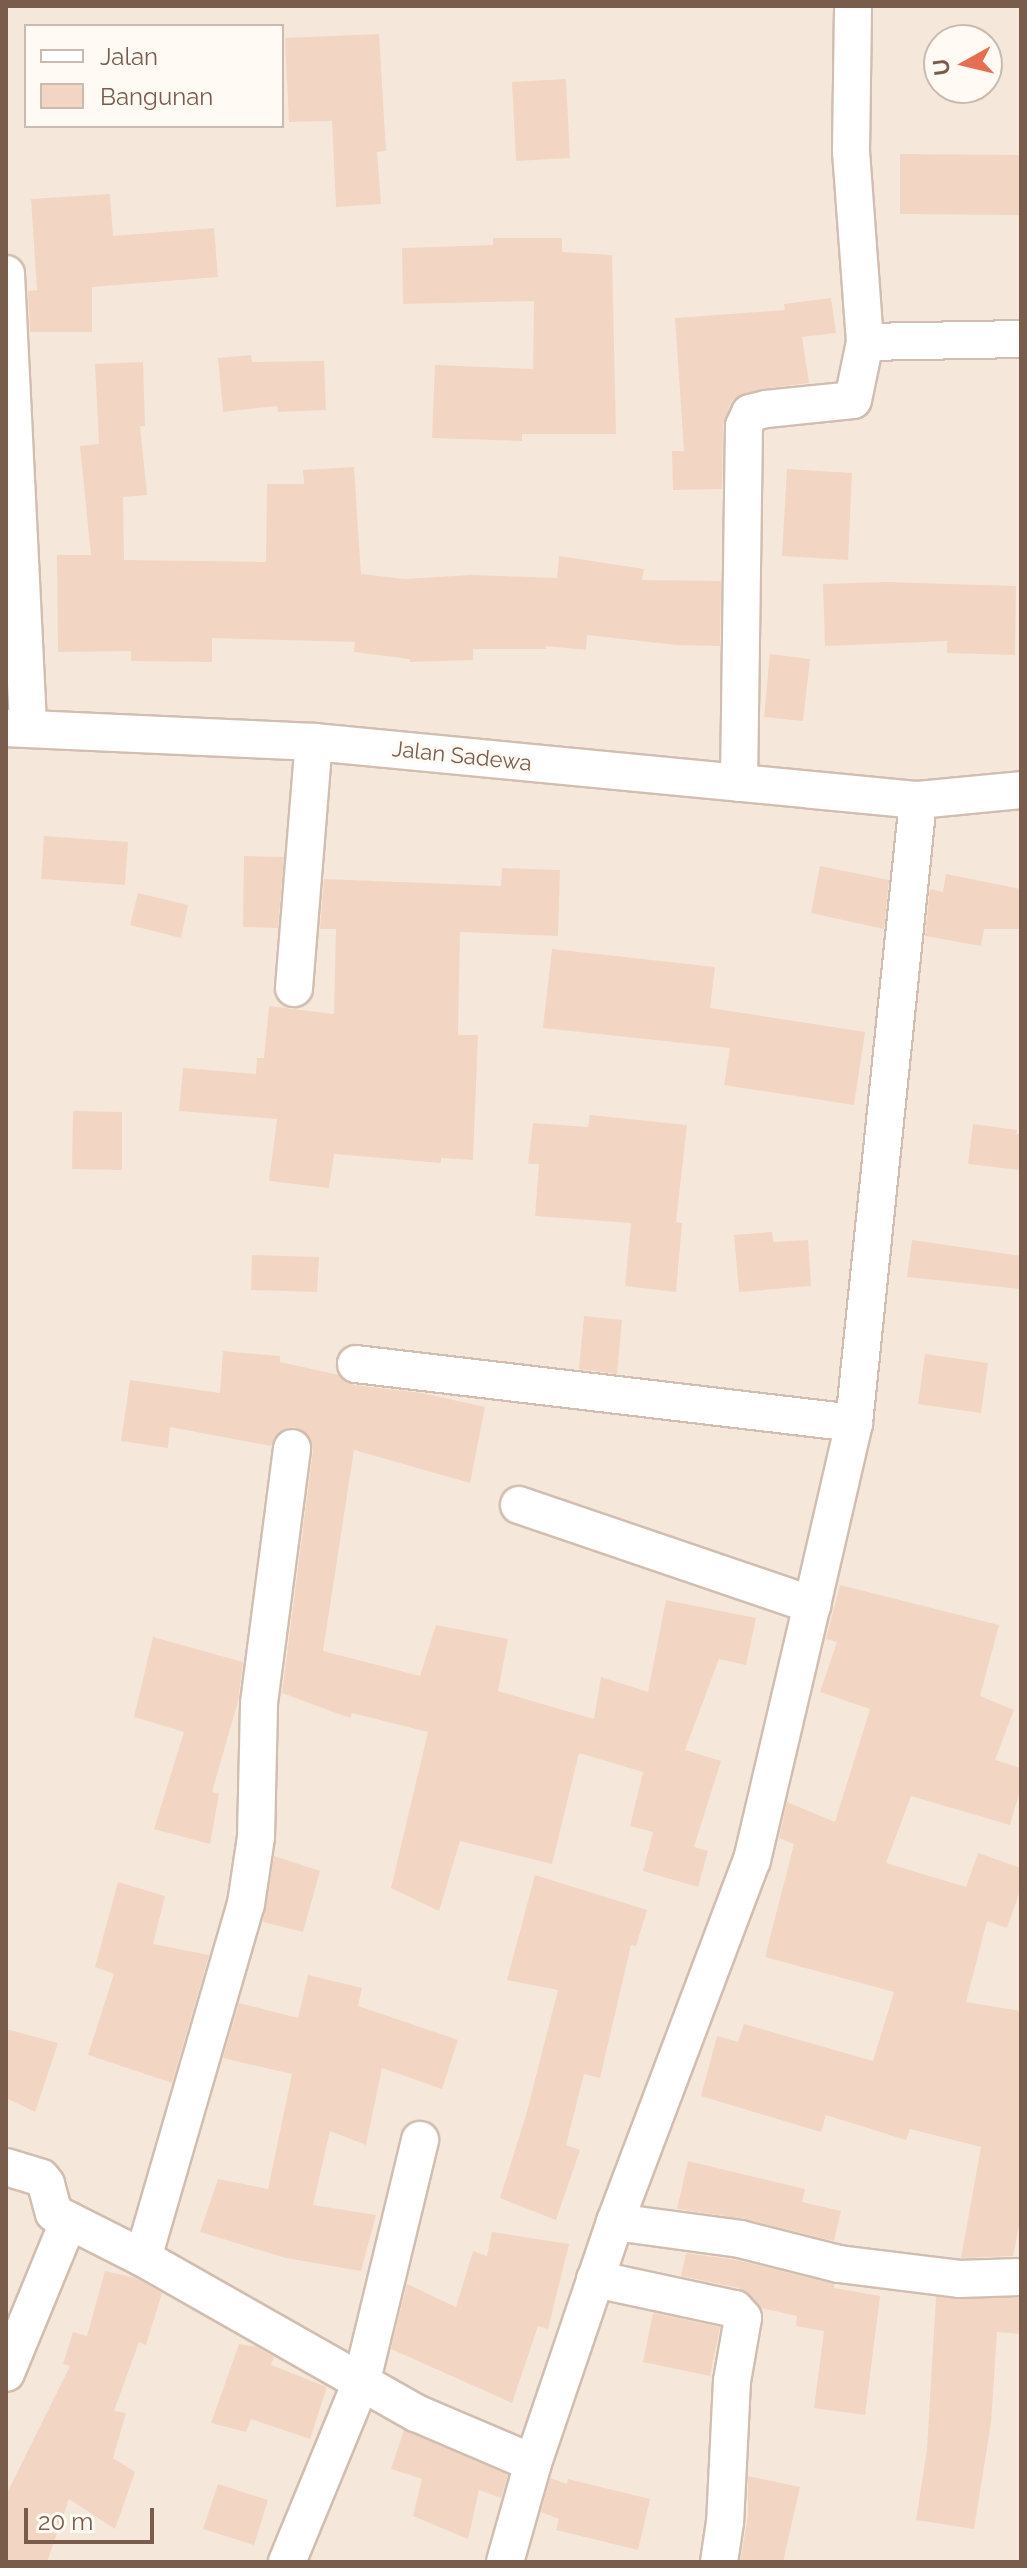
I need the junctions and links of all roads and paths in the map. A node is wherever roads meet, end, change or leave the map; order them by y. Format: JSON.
{"nodes":[{"id":1,"x":853,"y":6,"type":"edge"},
{"id":2,"x":6,"y":274,"type":"edge"},
{"id":3,"x":1021,"y":339,"type":"edge"},
{"id":4,"x":865,"y":342,"type":"junction"},
{"id":5,"x":22,"y":703,"type":"edge"},
{"id":6,"x":314,"y":742,"type":"junction"},
{"id":7,"x":739,"y":783,"type":"junction"},
{"id":8,"x":1021,"y":790,"type":"edge"},
{"id":9,"x":918,"y":800,"type":"junction"},
{"id":10,"x":294,"y":988,"type":"dead end"},
{"id":11,"x":356,"y":1364,"type":"dead end"},
{"id":12,"x":854,"y":1423,"type":"junction"},
{"id":13,"x":292,"y":1448,"type":"dead end"},
{"id":14,"x":519,"y":1505,"type":"dead end"},
{"id":15,"x":812,"y":1605,"type":"junction"},
{"id":16,"x":420,"y":2140,"type":"dead end"},
{"id":17,"x":6,"y":2167,"type":"edge"},
{"id":18,"x":69,"y":2220,"type":"junction"},
{"id":19,"x":615,"y":2222,"type":"junction"},
{"id":20,"x":143,"y":2258,"type":"junction"},
{"id":21,"x":1021,"y":2277,"type":"edge"},
{"id":22,"x":595,"y":2279,"type":"junction"},
{"id":23,"x":6,"y":2373,"type":"edge"},
{"id":24,"x":362,"y":2380,"type":"junction"},
{"id":25,"x":533,"y":2463,"type":"junction"},
{"id":26,"x":287,"y":2562,"type":"edge"},
{"id":27,"x":505,"y":2562,"type":"edge"},
{"id":28,"x":719,"y":2562,"type":"edge"}],
"edges":[{"from":1,"to":4,"type":"street"},
{"from":2,"to":5,"type":"street"},
{"from":3,"to":4,"type":"street"},
{"from":4,"to":7,"type":"street"},
{"from":5,"to":6,"type":"street","name":"Jalan Sadewa"},
{"from":6,"to":7,"type":"street","name":"Jalan Sadewa"},
{"from":6,"to":10,"type":"street"},
{"from":7,"to":9,"type":"street","name":"Jalan Sadewa"},
{"from":8,"to":9,"type":"street","name":"Jalan Sadewa"},
{"from":9,"to":12,"type":"street"},
{"from":11,"to":12,"type":"street"},
{"from":12,"to":15,"type":"street"},
{"from":13,"to":20,"type":"street"},
{"from":14,"to":15,"type":"street"},
{"from":15,"to":19,"type":"street"},
{"from":16,"to":24,"type":"street"},
{"from":17,"to":18,"type":"street"},
{"from":18,"to":20,"type":"street"},
{"from":18,"to":23,"type":"street"},
{"from":19,"to":21,"type":"street"},
{"from":19,"to":22,"type":"street"},
{"from":20,"to":24,"type":"street"},
{"from":22,"to":25,"type":"street"},
{"from":22,"to":28,"type":"street"},
{"from":24,"to":25,"type":"street"},
{"from":24,"to":26,"type":"street"},
{"from":25,"to":27,"type":"street"}]}
